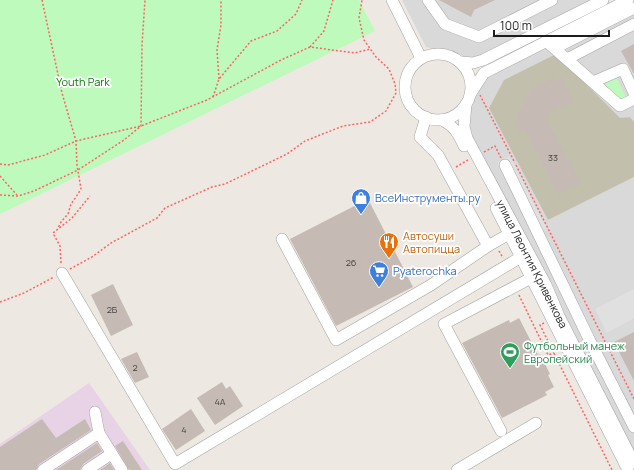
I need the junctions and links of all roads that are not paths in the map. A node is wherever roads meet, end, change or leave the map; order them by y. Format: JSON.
{"nodes":[{"id":1,"x":392,"y":0,"type":"edge"},
{"id":2,"x":428,"y":0,"type":"edge"},
{"id":3,"x":550,"y":0,"type":"edge"},
{"id":4,"x":603,"y":0,"type":"edge"},
{"id":5,"x":628,"y":0,"type":"edge"},
{"id":6,"x":634,"y":8,"type":"edge"},
{"id":7,"x":634,"y":24,"type":"edge"},
{"id":8,"x":546,"y":41,"type":"junction"},
{"id":9,"x":555,"y":48,"type":"junction"},
{"id":10,"x":421,"y":58,"type":"junction"},
{"id":11,"x":567,"y":58,"type":"junction"},
{"id":12,"x":460,"y":62,"type":"junction"},
{"id":13,"x":593,"y":82,"type":"junction"},
{"id":14,"x":634,"y":93,"type":"edge"},
{"id":15,"x":474,"y":97,"type":"junction"},
{"id":16,"x":634,"y":99,"type":"edge"},
{"id":17,"x":466,"y":104,"type":"junction"},
{"id":18,"x":426,"y":117,"type":"junction"},
{"id":19,"x":442,"y":120,"type":"junction"},
{"id":20,"x":474,"y":157,"type":"junction"},
{"id":21,"x":505,"y":165,"type":"road end"},
{"id":22,"x":510,"y":234,"type":"junction"},
{"id":23,"x":282,"y":239,"type":"dead end"},
{"id":24,"x":491,"y":244,"type":"junction"},
{"id":25,"x":521,"y":258,"type":"junction"},
{"id":26,"x":62,"y":273,"type":"road end"},
{"id":27,"x":532,"y":278,"type":"junction"},
{"id":28,"x":560,"y":278,"type":"junction"},
{"id":29,"x":546,"y":285,"type":"junction"},
{"id":30,"x":95,"y":412,"type":"dead end"},
{"id":31,"x":536,"y":423,"type":"dead end"},
{"id":32,"x":634,"y":428,"type":"edge"},
{"id":33,"x":501,"y":431,"type":"dead end"},
{"id":34,"x":99,"y":434,"type":"junction"},
{"id":35,"x":111,"y":454,"type":"junction"},
{"id":36,"x":634,"y":463,"type":"edge"},
{"id":37,"x":177,"y":467,"type":"edge"},
{"id":38,"x":43,"y":470,"type":"edge"},
{"id":39,"x":87,"y":470,"type":"edge"},
{"id":40,"x":122,"y":470,"type":"edge"},
{"id":41,"x":457,"y":470,"type":"edge"},
{"id":42,"x":628,"y":470,"type":"edge"}],
"edges":[{"from":1,"to":10,"type":"street"},
{"from":2,"to":3,"type":"street"},
{"from":4,"to":12,"type":"street"},
{"from":5,"to":8,"type":"street"},
{"from":6,"to":9,"type":"street"},
{"from":7,"to":11,"type":"street"},
{"from":8,"to":9,"type":"street"},
{"from":8,"to":15,"type":"street"},
{"from":9,"to":11,"type":"street"},
{"from":10,"to":12,"type":"street"},
{"from":10,"to":18,"type":"street"},
{"from":11,"to":13,"type":"street"},
{"from":12,"to":15,"type":"street"},
{"from":13,"to":14,"type":"street"},
{"from":13,"to":16,"type":"street"},
{"from":15,"to":17,"type":"street"},
{"from":17,"to":19,"type":"street"},
{"from":17,"to":20,"type":"street","name":"улица Леонтия Кривенкова"},
{"from":18,"to":19,"type":"street"},
{"from":18,"to":24,"type":"street"},
{"from":19,"to":20,"type":"street","name":"улица Леонтия Кривенкова"},
{"from":20,"to":22,"type":"street","name":"улица Леонтия Кривенкова"},
{"from":20,"to":29,"type":"street","name":"улица Леонтия Кривенкова"},
{"from":21,"to":28,"type":"street"},
{"from":22,"to":24,"type":"street"},
{"from":22,"to":25,"type":"street","name":"улица Леонтия Кривенкова"},
{"from":23,"to":24,"type":"street"},
{"from":25,"to":27,"type":"street","name":"улица Леонтия Кривенкова"},
{"from":25,"to":37,"type":"street"},
{"from":26,"to":37,"type":"street"},
{"from":27,"to":33,"type":"street"},
{"from":27,"to":42,"type":"street","name":"улица Леонтия Кривенкова"},
{"from":28,"to":29,"type":"street"},
{"from":28,"to":32,"type":"street"},
{"from":29,"to":36,"type":"street","name":"улица Леонтия Кривенкова"},
{"from":30,"to":34,"type":"street"},
{"from":31,"to":41,"type":"street"},
{"from":34,"to":35,"type":"street"},
{"from":34,"to":38,"type":"street"},
{"from":35,"to":39,"type":"street"},
{"from":35,"to":40,"type":"street"}]}
